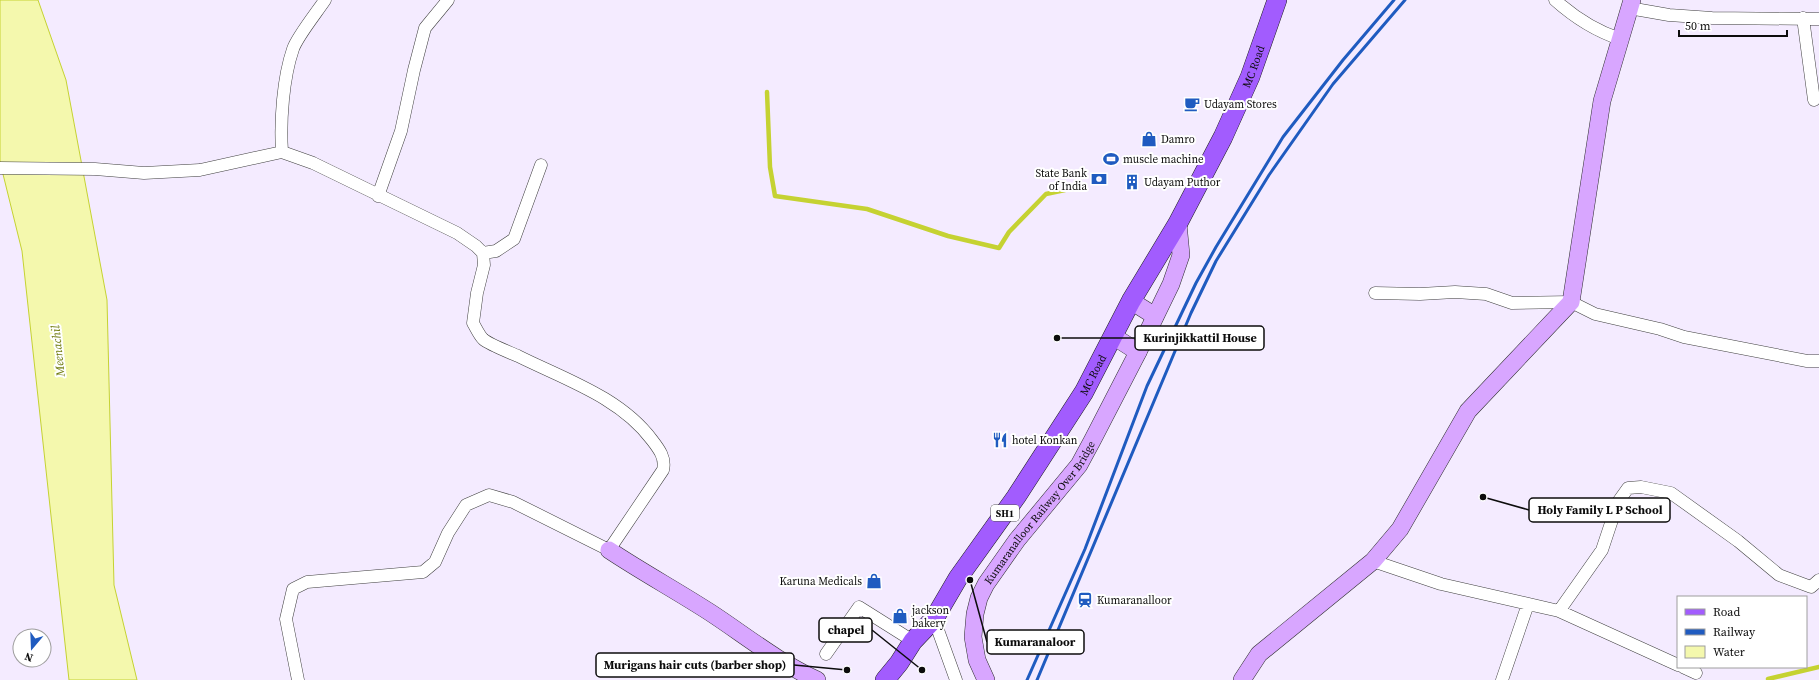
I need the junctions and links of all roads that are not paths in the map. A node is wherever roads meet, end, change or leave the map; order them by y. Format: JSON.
{"nodes":[{"id":1,"x":325,"y":0,"type":"edge"},
{"id":2,"x":448,"y":0,"type":"edge"},
{"id":3,"x":1277,"y":0,"type":"edge"},
{"id":4,"x":1555,"y":0,"type":"edge"},
{"id":5,"x":1630,"y":4,"type":"edge"},
{"id":6,"x":1803,"y":18,"type":"junction"},
{"id":7,"x":1819,"y":18,"type":"edge"},
{"id":8,"x":1620,"y":39,"type":"junction"},
{"id":9,"x":1814,"y":100,"type":"dead end"},
{"id":10,"x":282,"y":152,"type":"junction"},
{"id":11,"x":541,"y":164,"type":"dead end"},
{"id":12,"x":0,"y":168,"type":"edge"},
{"id":13,"x":378,"y":196,"type":"junction"},
{"id":14,"x":1178,"y":223,"type":"junction"},
{"id":15,"x":483,"y":253,"type":"junction"},
{"id":16,"x":1375,"y":293,"type":"dead end"},
{"id":17,"x":1131,"y":301,"type":"junction"},
{"id":18,"x":1571,"y":302,"type":"junction"},
{"id":19,"x":1156,"y":316,"type":"junction"},
{"id":20,"x":1113,"y":336,"type":"junction"},
{"id":21,"x":1138,"y":352,"type":"junction"},
{"id":22,"x":1819,"y":361,"type":"edge"},
{"id":23,"x":609,"y":550,"type":"junction"},
{"id":24,"x":1373,"y":561,"type":"junction"},
{"id":25,"x":1819,"y":580,"type":"edge"},
{"id":26,"x":1528,"y":604,"type":"junction"},
{"id":27,"x":1559,"y":611,"type":"junction"},
{"id":28,"x":934,"y":619,"type":"junction"},
{"id":29,"x":913,"y":641,"type":"junction"},
{"id":30,"x":826,"y":654,"type":"dead end"},
{"id":31,"x":1677,"y":665,"type":"edge"},
{"id":32,"x":1685,"y":668,"type":"edge"},
{"id":33,"x":1696,"y":673,"type":"dead end"},
{"id":34,"x":298,"y":680,"type":"edge"},
{"id":35,"x":817,"y":680,"type":"edge"},
{"id":36,"x":885,"y":680,"type":"edge"},
{"id":37,"x":956,"y":680,"type":"edge"},
{"id":38,"x":986,"y":680,"type":"edge"},
{"id":39,"x":1242,"y":680,"type":"edge"},
{"id":40,"x":1502,"y":680,"type":"edge"}],
"edges":[{"from":1,"to":10,"type":"street"},
{"from":2,"to":13,"type":"street"},
{"from":3,"to":14,"type":"main road","name":"MC Road","number":"SH1"},
{"from":4,"to":8,"type":"street"},
{"from":5,"to":6,"type":"street"},
{"from":5,"to":8,"type":"street"},
{"from":6,"to":7,"type":"street"},
{"from":6,"to":9,"type":"street"},
{"from":8,"to":18,"type":"street"},
{"from":10,"to":12,"type":"street"},
{"from":10,"to":13,"type":"street"},
{"from":11,"to":15,"type":"street"},
{"from":13,"to":15,"type":"street"},
{"from":14,"to":17,"type":"main road","name":"MC Road","number":"SH1"},
{"from":14,"to":19,"type":"street","name":"Kumaranalloor Railway Over Bridge"},
{"from":15,"to":23,"type":"street"},
{"from":16,"to":18,"type":"street"},
{"from":17,"to":19,"type":"street"},
{"from":17,"to":20,"type":"main road","name":"MC Road","number":"SH1"},
{"from":18,"to":22,"type":"street"},
{"from":18,"to":24,"type":"street"},
{"from":19,"to":21,"type":"street","name":"Kumaranalloor Railway Over Bridge"},
{"from":20,"to":21,"type":"street"},
{"from":20,"to":28,"type":"main road","name":"MC Road","number":"SH1"},
{"from":21,"to":38,"type":"street","name":"Kumaranalloor Railway Over Bridge"},
{"from":23,"to":34,"type":"street"},
{"from":23,"to":35,"type":"street"},
{"from":24,"to":26,"type":"street"},
{"from":24,"to":39,"type":"street"},
{"from":25,"to":27,"type":"street"},
{"from":26,"to":27,"type":"street"},
{"from":26,"to":40,"type":"street"},
{"from":27,"to":31,"type":"street"},
{"from":28,"to":29,"type":"main road","name":"MC Road","number":"SH1"},
{"from":28,"to":37,"type":"street"},
{"from":29,"to":30,"type":"street"},
{"from":29,"to":36,"type":"main road","name":"MC Road","number":"SH1"},
{"from":32,"to":33,"type":"street"}]}
